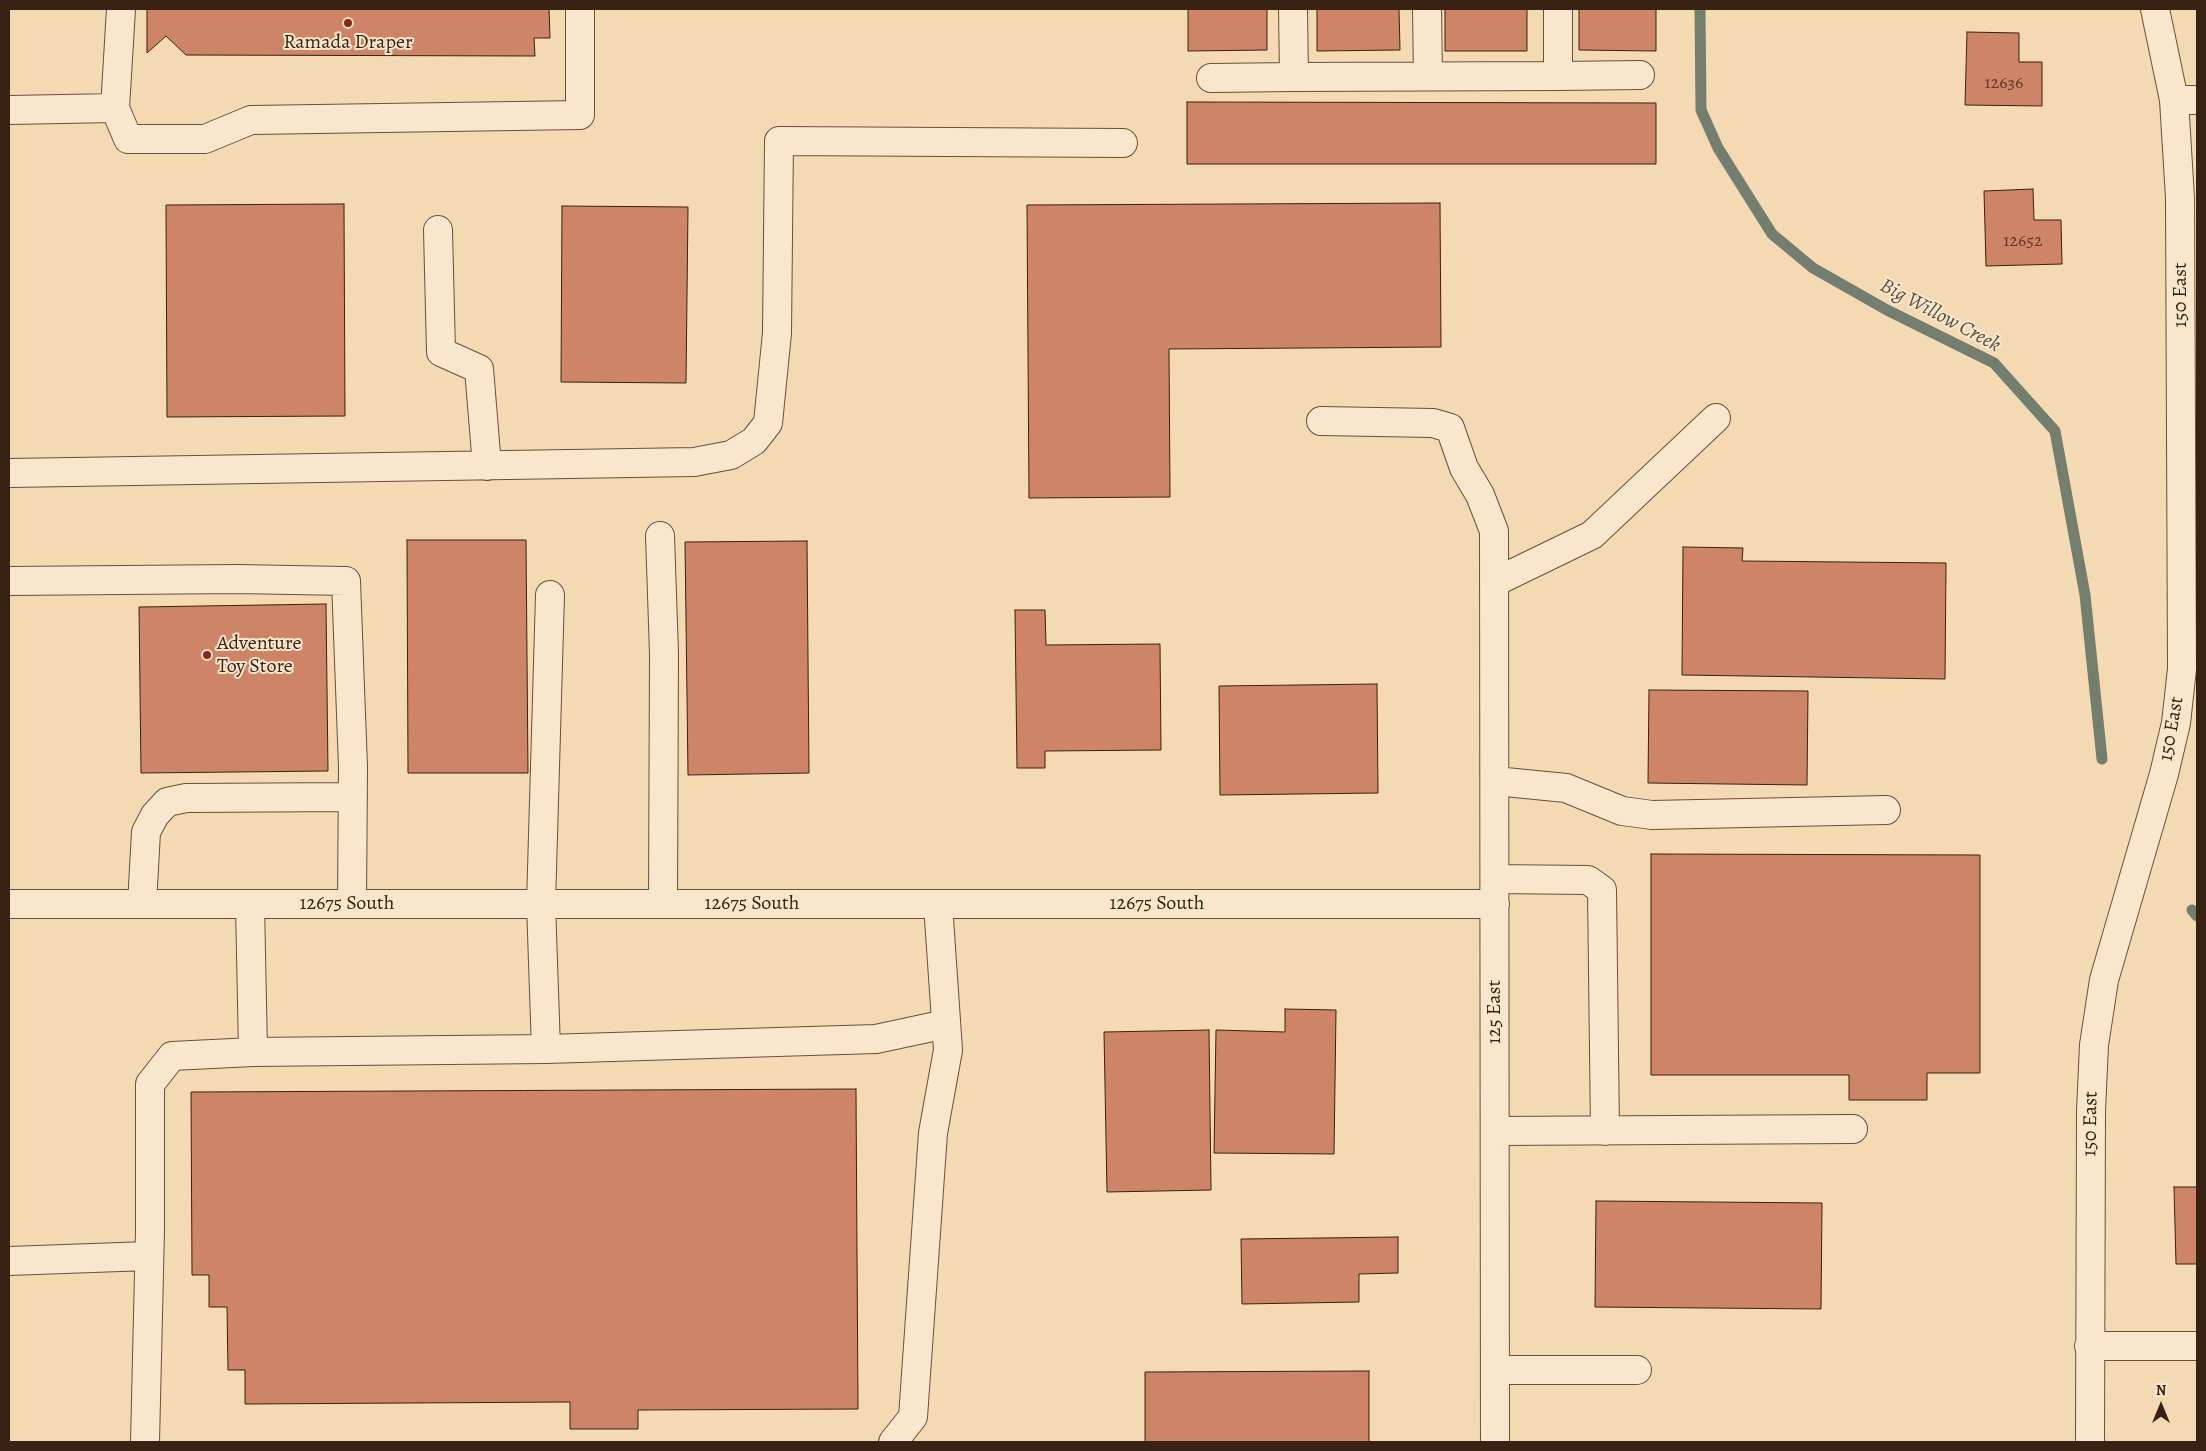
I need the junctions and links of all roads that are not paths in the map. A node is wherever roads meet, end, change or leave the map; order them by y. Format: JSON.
{"nodes":[{"id":1,"x":121,"y":9,"type":"edge"},
{"id":2,"x":580,"y":9,"type":"edge"},
{"id":3,"x":1293,"y":9,"type":"edge"},
{"id":4,"x":1427,"y":9,"type":"edge"},
{"id":5,"x":1558,"y":9,"type":"edge"},
{"id":6,"x":2155,"y":9,"type":"edge"},
{"id":7,"x":1640,"y":75,"type":"dead end"},
{"id":8,"x":1428,"y":76,"type":"junction"},
{"id":9,"x":1558,"y":76,"type":"junction"},
{"id":10,"x":1294,"y":77,"type":"junction"},
{"id":11,"x":1211,"y":78,"type":"dead end"},
{"id":12,"x":2186,"y":100,"type":"edge"},
{"id":13,"x":115,"y":108,"type":"junction"},
{"id":14,"x":9,"y":110,"type":"edge"},
{"id":15,"x":1122,"y":143,"type":"dead end"},
{"id":16,"x":438,"y":230,"type":"dead end"},
{"id":17,"x":1716,"y":418,"type":"dead end"},
{"id":18,"x":1321,"y":421,"type":"dead end"},
{"id":19,"x":487,"y":466,"type":"junction"},
{"id":20,"x":9,"y":473,"type":"edge"},
{"id":21,"x":660,"y":536,"type":"dead end"},
{"id":22,"x":9,"y":580,"type":"edge"},
{"id":23,"x":1495,"y":582,"type":"junction"},
{"id":24,"x":2190,"y":592,"type":"edge"},
{"id":25,"x":550,"y":595,"type":"dead end"},
{"id":26,"x":1495,"y":781,"type":"junction"},
{"id":27,"x":353,"y":797,"type":"junction"},
{"id":28,"x":1886,"y":810,"type":"dead end"},
{"id":29,"x":1495,"y":892,"type":"junction"},
{"id":30,"x":9,"y":904,"type":"edge"},
{"id":31,"x":142,"y":904,"type":"junction"},
{"id":32,"x":250,"y":904,"type":"junction"},
{"id":33,"x":352,"y":904,"type":"junction"},
{"id":34,"x":541,"y":904,"type":"junction"},
{"id":35,"x":663,"y":904,"type":"junction"},
{"id":36,"x":938,"y":904,"type":"junction"},
{"id":37,"x":946,"y":1024,"type":"junction"},
{"id":38,"x":546,"y":1049,"type":"junction"},
{"id":39,"x":253,"y":1052,"type":"junction"},
{"id":40,"x":1853,"y":1129,"type":"dead end"},
{"id":41,"x":1495,"y":1131,"type":"junction"},
{"id":42,"x":1604,"y":1131,"type":"junction"},
{"id":43,"x":148,"y":1256,"type":"junction"},
{"id":44,"x":9,"y":1262,"type":"edge"},
{"id":45,"x":2089,"y":1346,"type":"junction"},
{"id":46,"x":2197,"y":1346,"type":"edge"},
{"id":47,"x":1495,"y":1370,"type":"junction"},
{"id":48,"x":1637,"y":1370,"type":"dead end"},
{"id":49,"x":145,"y":1442,"type":"edge"},
{"id":50,"x":893,"y":1442,"type":"edge"},
{"id":51,"x":1495,"y":1442,"type":"edge"},
{"id":52,"x":2090,"y":1442,"type":"edge"}],
"edges":[{"from":1,"to":13,"type":"street"},
{"from":2,"to":13,"type":"street"},
{"from":3,"to":10,"type":"street"},
{"from":4,"to":8,"type":"street"},
{"from":5,"to":9,"type":"street"},
{"from":6,"to":12,"type":"street","name":"150 East"},
{"from":7,"to":9,"type":"street"},
{"from":8,"to":9,"type":"street"},
{"from":8,"to":10,"type":"street"},
{"from":10,"to":11,"type":"street"},
{"from":12,"to":24,"type":"street","name":"150 East"},
{"from":13,"to":14,"type":"street"},
{"from":15,"to":19,"type":"street"},
{"from":16,"to":19,"type":"street"},
{"from":17,"to":23,"type":"street"},
{"from":18,"to":23,"type":"street","name":"125 East"},
{"from":19,"to":20,"type":"street"},
{"from":21,"to":35,"type":"street"},
{"from":22,"to":27,"type":"street"},
{"from":23,"to":26,"type":"street","name":"125 East"},
{"from":24,"to":45,"type":"street","name":"150 East"},
{"from":25,"to":34,"type":"street"},
{"from":26,"to":28,"type":"street"},
{"from":26,"to":29,"type":"street","name":"125 East"},
{"from":27,"to":31,"type":"street"},
{"from":27,"to":33,"type":"street"},
{"from":29,"to":36,"type":"street","name":"12675 South"},
{"from":29,"to":41,"type":"street","name":"125 East"},
{"from":29,"to":42,"type":"street","name":"12675 South"},
{"from":30,"to":31,"type":"street","name":"12675 South"},
{"from":31,"to":32,"type":"street","name":"12675 South"},
{"from":32,"to":33,"type":"street","name":"12675 South"},
{"from":32,"to":39,"type":"street"},
{"from":33,"to":34,"type":"street","name":"12675 South"},
{"from":34,"to":35,"type":"street","name":"12675 South"},
{"from":34,"to":38,"type":"street"},
{"from":35,"to":36,"type":"street","name":"12675 South"},
{"from":36,"to":37,"type":"street"},
{"from":37,"to":38,"type":"street"},
{"from":37,"to":50,"type":"street"},
{"from":38,"to":39,"type":"street"},
{"from":39,"to":43,"type":"street"},
{"from":40,"to":42,"type":"street"},
{"from":41,"to":42,"type":"street"},
{"from":41,"to":47,"type":"street","name":"125 East"},
{"from":43,"to":44,"type":"street"},
{"from":43,"to":49,"type":"street"},
{"from":45,"to":46,"type":"street"},
{"from":45,"to":52,"type":"street","name":"150 East"},
{"from":47,"to":48,"type":"street"},
{"from":47,"to":51,"type":"street","name":"125 East"}]}
